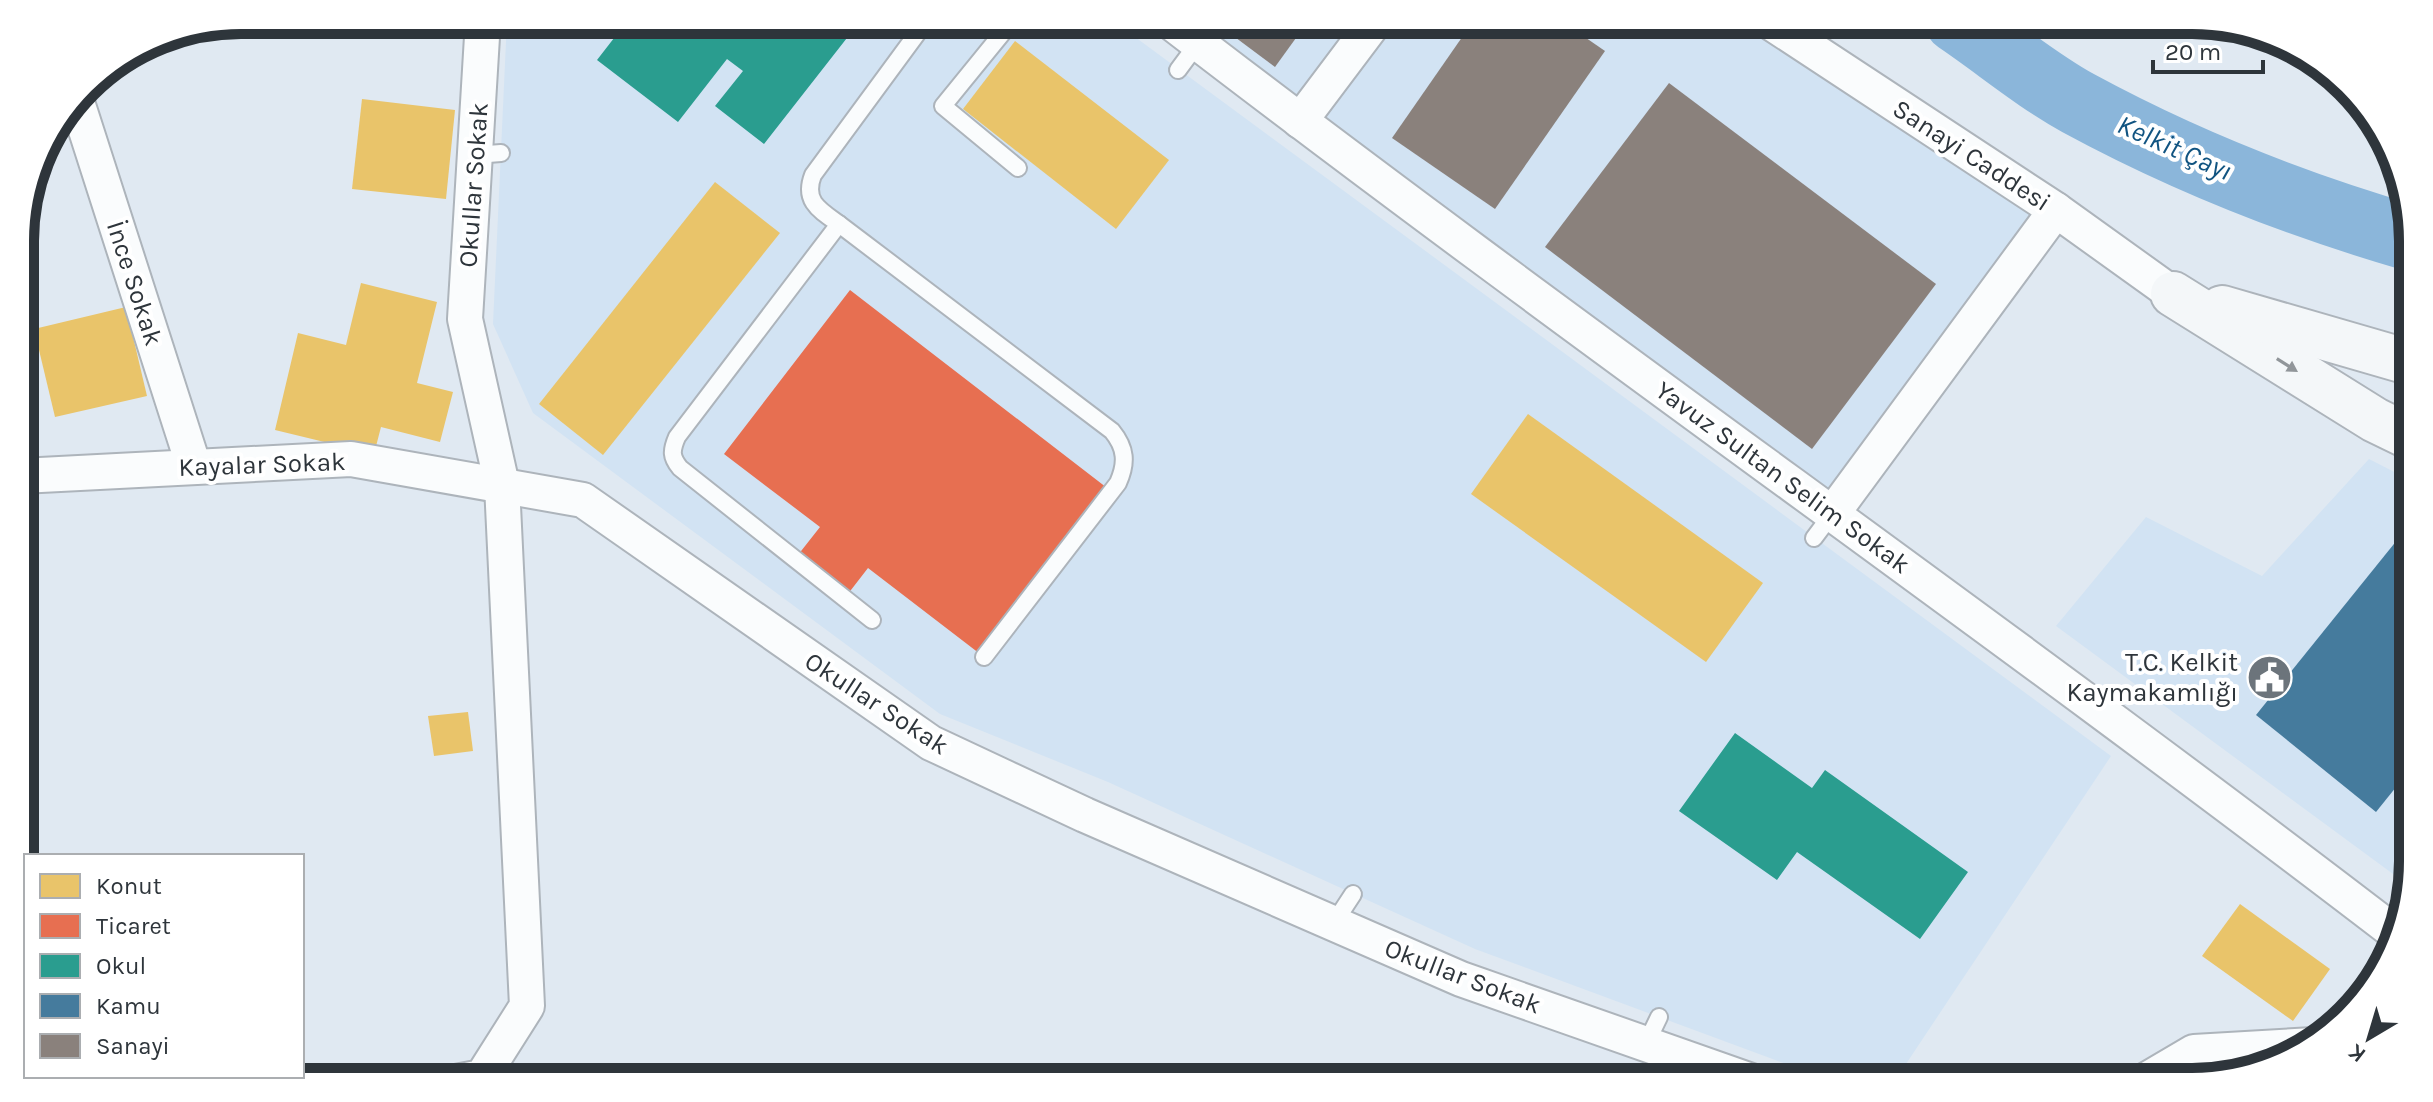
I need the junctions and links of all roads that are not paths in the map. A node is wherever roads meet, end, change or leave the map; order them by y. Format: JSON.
{"nodes":[{"id":1,"x":484,"y":34,"type":"edge"},
{"id":2,"x":917,"y":34,"type":"edge"},
{"id":3,"x":1002,"y":34,"type":"edge"},
{"id":4,"x":1176,"y":34,"type":"edge"},
{"id":5,"x":1365,"y":34,"type":"edge"},
{"id":6,"x":1788,"y":34,"type":"edge"},
{"id":7,"x":80,"y":111,"type":"edge"},
{"id":8,"x":1300,"y":121,"type":"junction"},
{"id":9,"x":1018,"y":168,"type":"dead end"},
{"id":10,"x":2056,"y":210,"type":"junction"},
{"id":11,"x":839,"y":224,"type":"junction"},
{"id":12,"x":2173,"y":294,"type":"junction"},
{"id":13,"x":2399,"y":359,"type":"edge"},
{"id":14,"x":2399,"y":432,"type":"edge"},
{"id":15,"x":194,"y":467,"type":"junction"},
{"id":16,"x":34,"y":475,"type":"edge"},
{"id":17,"x":502,"y":485,"type":"junction"},
{"id":18,"x":1823,"y":526,"type":"junction"},
{"id":19,"x":872,"y":620,"type":"dead end"},
{"id":20,"x":984,"y":657,"type":"dead end"},
{"id":21,"x":1353,"y":894,"type":"dead end"},
{"id":22,"x":1334,"y":923,"type":"junction"},
{"id":23,"x":2388,"y":927,"type":"edge"},
{"id":24,"x":2282,"y":1047,"type":"edge"},
{"id":25,"x":488,"y":1068,"type":"edge"},
{"id":26,"x":1727,"y":1068,"type":"edge"},
{"id":27,"x":2167,"y":1068,"type":"edge"}],
"edges":[{"from":1,"to":17,"type":"street","name":"Okullar Sokak"},
{"from":2,"to":11,"type":"lane"},
{"from":3,"to":9,"type":"lane"},
{"from":4,"to":8,"type":"street","name":"Yavuz Sultan Selim Sokak"},
{"from":5,"to":8,"type":"street"},
{"from":6,"to":10,"type":"street","name":"Sanayi Caddesi"},
{"from":7,"to":15,"type":"street","name":"İnce Sokak"},
{"from":8,"to":18,"type":"street","name":"Yavuz Sultan Selim Sokak"},
{"from":10,"to":12,"type":"street","name":"Sanayi Caddesi"},
{"from":10,"to":18,"type":"street"},
{"from":11,"to":19,"type":"lane"},
{"from":11,"to":20,"type":"lane"},
{"from":12,"to":13,"type":"main road"},
{"from":12,"to":14,"type":"main road","one_way":true},
{"from":15,"to":16,"type":"street","name":"Kayalar Sokak"},
{"from":15,"to":17,"type":"street","name":"Kayalar Sokak"},
{"from":17,"to":22,"type":"street","name":"Okullar Sokak"},
{"from":17,"to":25,"type":"street"},
{"from":18,"to":23,"type":"street","name":"Yavuz Sultan Selim Sokak"},
{"from":21,"to":22,"type":"lane"},
{"from":22,"to":26,"type":"street","name":"Okullar Sokak"},
{"from":24,"to":27,"type":"street"}]}
